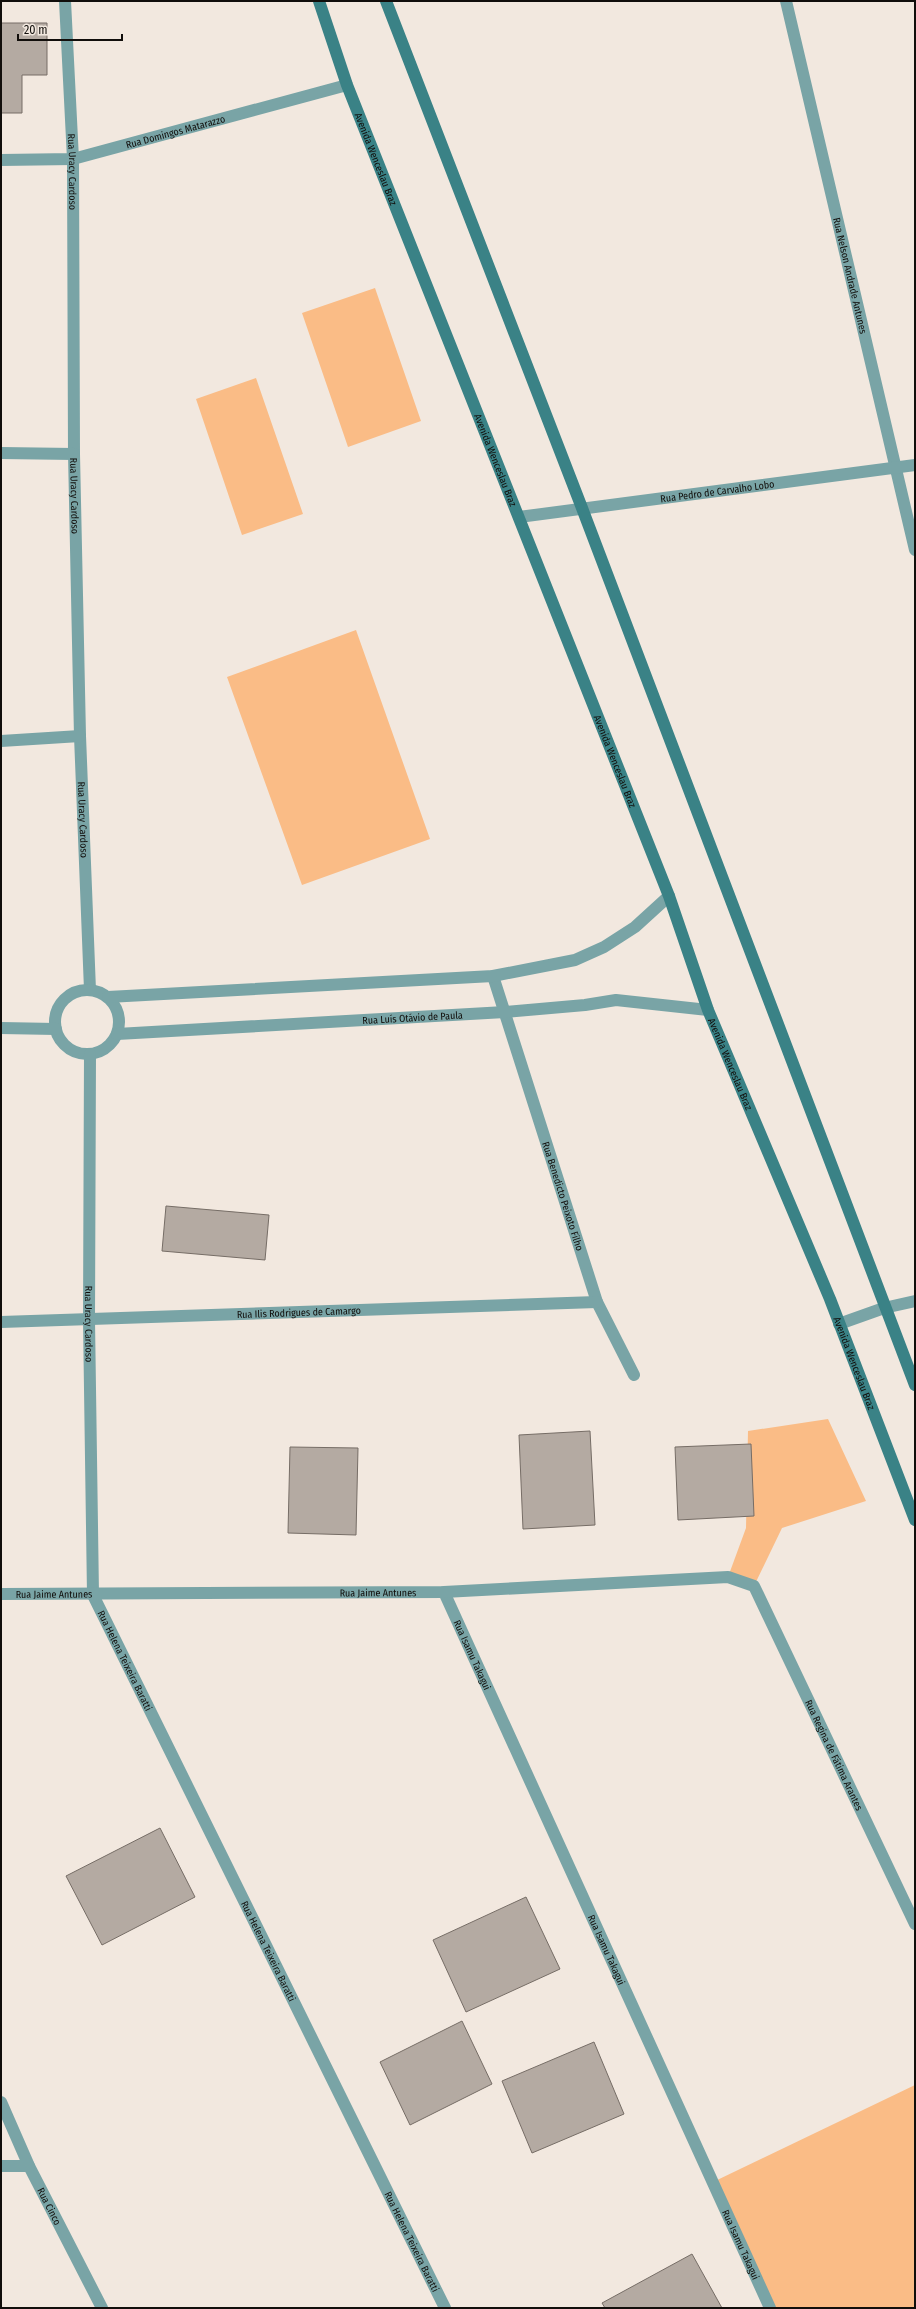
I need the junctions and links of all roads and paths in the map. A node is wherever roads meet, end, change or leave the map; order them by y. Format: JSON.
{"nodes":[{"id":1,"x":65,"y":1,"type":"edge"},
{"id":2,"x":319,"y":1,"type":"edge"},
{"id":3,"x":386,"y":1,"type":"edge"},
{"id":4,"x":786,"y":1,"type":"edge"},
{"id":5,"x":347,"y":85,"type":"junction"},
{"id":6,"x":73,"y":159,"type":"junction"},
{"id":7,"x":1,"y":160,"type":"edge"},
{"id":8,"x":1,"y":453,"type":"edge"},
{"id":9,"x":74,"y":454,"type":"junction"},
{"id":10,"x":915,"y":465,"type":"edge"},
{"id":11,"x":896,"y":468,"type":"junction"},
{"id":12,"x":582,"y":508,"type":"junction"},
{"id":13,"x":519,"y":517,"type":"junction"},
{"id":14,"x":915,"y":550,"type":"edge"},
{"id":15,"x":80,"y":736,"type":"junction"},
{"id":16,"x":1,"y":742,"type":"edge"},
{"id":17,"x":669,"y":896,"type":"junction"},
{"id":18,"x":493,"y":976,"type":"junction"},
{"id":19,"x":90,"y":990,"type":"junction"},
{"id":20,"x":108,"y":997,"type":"junction"},
{"id":21,"x":708,"y":1010,"type":"junction"},
{"id":22,"x":505,"y":1012,"type":"junction"},
{"id":23,"x":1,"y":1028,"type":"edge"},
{"id":24,"x":56,"y":1029,"type":"junction"},
{"id":25,"x":116,"y":1034,"type":"junction"},
{"id":26,"x":90,"y":1054,"type":"junction"},
{"id":27,"x":915,"y":1301,"type":"edge"},
{"id":28,"x":597,"y":1302,"type":"junction"},
{"id":29,"x":884,"y":1308,"type":"junction"},
{"id":30,"x":89,"y":1320,"type":"junction"},
{"id":31,"x":1,"y":1322,"type":"edge"},
{"id":32,"x":840,"y":1324,"type":"junction"},
{"id":33,"x":634,"y":1375,"type":"dead end"},
{"id":34,"x":915,"y":1386,"type":"edge"},
{"id":35,"x":915,"y":1520,"type":"edge"},
{"id":36,"x":754,"y":1586,"type":"joint"},
{"id":37,"x":444,"y":1592,"type":"junction"},
{"id":38,"x":1,"y":1594,"type":"edge"},
{"id":39,"x":93,"y":1595,"type":"junction"},
{"id":40,"x":915,"y":1924,"type":"edge"},
{"id":41,"x":1,"y":2102,"type":"edge"},
{"id":42,"x":1,"y":2166,"type":"edge"},
{"id":43,"x":29,"y":2166,"type":"junction"},
{"id":44,"x":102,"y":2308,"type":"edge"},
{"id":45,"x":444,"y":2308,"type":"edge"},
{"id":46,"x":770,"y":2308,"type":"edge"}],
"edges":[{"from":1,"to":6,"type":"street","name":"Rua Uracy Cardoso"},
{"from":2,"to":5,"type":"main road","name":"Avenida Wenceslau Braz"},
{"from":3,"to":12,"type":"main road"},
{"from":4,"to":11,"type":"street","name":"Rua Nelson Andrade Antunes"},
{"from":5,"to":6,"type":"street","name":"Rua Domingos Matarazzo"},
{"from":5,"to":13,"type":"main road","name":"Avenida Wenceslau Braz"},
{"from":6,"to":7,"type":"street","name":"Rua Domingos Matarazzo"},
{"from":6,"to":9,"type":"street","name":"Rua Uracy Cardoso"},
{"from":8,"to":9,"type":"street"},
{"from":9,"to":15,"type":"street","name":"Rua Uracy Cardoso"},
{"from":10,"to":11,"type":"street","name":"Rua Pedro de Carvalho Lobo"},
{"from":11,"to":12,"type":"street","name":"Rua Pedro de Carvalho Lobo"},
{"from":11,"to":14,"type":"street","name":"Rua Nelson Andrade Antunes"},
{"from":12,"to":13,"type":"street","name":"Rua Pedro de Carvalho Lobo"},
{"from":12,"to":29,"type":"main road"},
{"from":13,"to":17,"type":"main road","name":"Avenida Wenceslau Braz"},
{"from":15,"to":16,"type":"street"},
{"from":15,"to":19,"type":"street","name":"Rua Uracy Cardoso"},
{"from":17,"to":18,"type":"street"},
{"from":17,"to":21,"type":"main road","name":"Avenida Wenceslau Braz"},
{"from":18,"to":20,"type":"street"},
{"from":18,"to":22,"type":"street","name":"Rua Benedicto Peixoto Filho"},
{"from":19,"to":20,"type":"street"},
{"from":19,"to":24,"type":"street"},
{"from":20,"to":25,"type":"street"},
{"from":21,"to":22,"type":"street","name":"Rua Luís Otávio de Paula"},
{"from":21,"to":32,"type":"main road","name":"Avenida Wenceslau Braz"},
{"from":22,"to":25,"type":"street","name":"Rua Luís Otávio de Paula"},
{"from":22,"to":28,"type":"street","name":"Rua Benedicto Peixoto Filho"},
{"from":23,"to":24,"type":"street"},
{"from":24,"to":26,"type":"street"},
{"from":25,"to":26,"type":"street"},
{"from":26,"to":30,"type":"street","name":"Rua Uracy Cardoso"},
{"from":27,"to":29,"type":"street"},
{"from":28,"to":30,"type":"street","name":"Rua Ilis Rodrigues de Camargo"},
{"from":28,"to":33,"type":"street","name":"Rua Benedicto Peixoto Filho"},
{"from":29,"to":32,"type":"street"},
{"from":29,"to":34,"type":"main road"},
{"from":30,"to":31,"type":"street","name":"Rua Ilis Rodrigues de Camargo"},
{"from":30,"to":39,"type":"street","name":"Rua Uracy Cardoso"},
{"from":32,"to":35,"type":"main road","name":"Avenida Wenceslau Braz"},
{"from":36,"to":37,"type":"street","name":"Rua Jaime Antunes"},
{"from":36,"to":40,"type":"street","name":"Rua Regina de Fátima Arantes"},
{"from":37,"to":39,"type":"street","name":"Rua Jaime Antunes"},
{"from":37,"to":46,"type":"street","name":"Rua Isamu Takagui"},
{"from":38,"to":39,"type":"street","name":"Rua Jaime Antunes"},
{"from":39,"to":45,"type":"street","name":"Rua Helena Teixeira Baratti"},
{"from":41,"to":43,"type":"street","name":"Rua Cinco"},
{"from":42,"to":43,"type":"street"},
{"from":43,"to":44,"type":"street","name":"Rua Cinco"}]}
